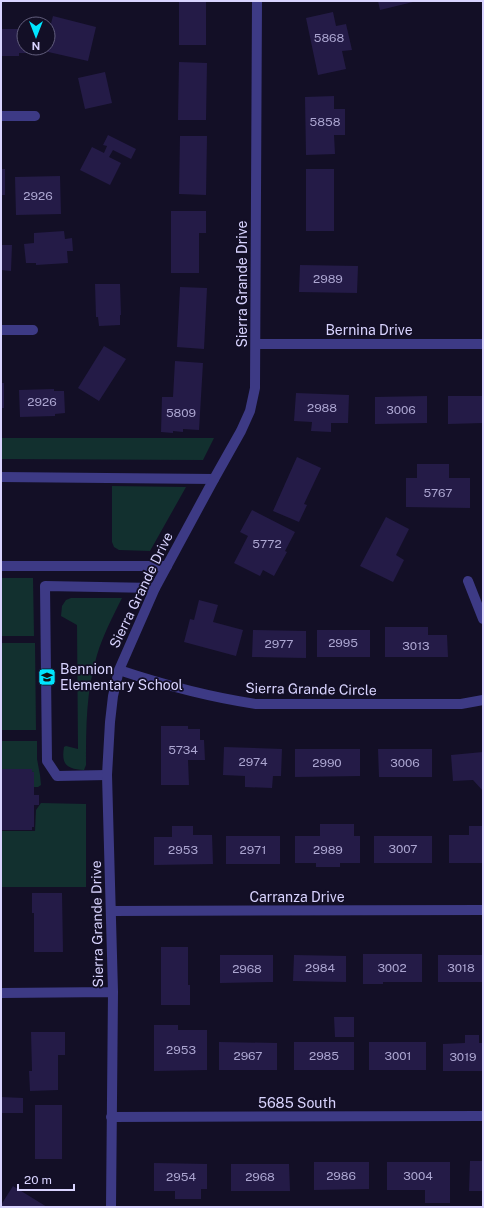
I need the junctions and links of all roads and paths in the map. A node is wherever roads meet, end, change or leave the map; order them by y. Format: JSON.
{"nodes":[{"id":1,"x":257,"y":1,"type":"edge"},
{"id":2,"x":1,"y":116,"type":"edge"},
{"id":3,"x":35,"y":116,"type":"dead end"},
{"id":4,"x":1,"y":330,"type":"edge"},
{"id":5,"x":33,"y":330,"type":"dead end"},
{"id":6,"x":256,"y":344,"type":"junction"},
{"id":7,"x":483,"y":344,"type":"edge"},
{"id":8,"x":1,"y":477,"type":"edge"},
{"id":9,"x":214,"y":479,"type":"junction"},
{"id":10,"x":1,"y":566,"type":"edge"},
{"id":11,"x":167,"y":566,"type":"junction"},
{"id":12,"x":468,"y":581,"type":"dead end"},
{"id":13,"x":155,"y":588,"type":"junction"},
{"id":14,"x":483,"y":619,"type":"edge"},
{"id":15,"x":119,"y":670,"type":"junction"},
{"id":16,"x":483,"y":700,"type":"edge"},
{"id":17,"x":107,"y":776,"type":"junction"},
{"id":18,"x":483,"y":910,"type":"edge"},
{"id":19,"x":111,"y":911,"type":"junction"},
{"id":20,"x":113,"y":992,"type":"junction"},
{"id":21,"x":1,"y":993,"type":"edge"},
{"id":22,"x":483,"y":1116,"type":"edge"},
{"id":23,"x":111,"y":1117,"type":"junction"},
{"id":24,"x":111,"y":1207,"type":"edge"}],
"edges":[{"from":1,"to":6,"type":"street","name":"Sierra Grande Drive"},
{"from":2,"to":3,"type":"street"},
{"from":4,"to":5,"type":"street"},
{"from":6,"to":7,"type":"street","name":"Bernina Drive"},
{"from":6,"to":9,"type":"street","name":"Sierra Grande Drive"},
{"from":8,"to":9,"type":"street"},
{"from":9,"to":11,"type":"street","name":"Sierra Grande Drive"},
{"from":10,"to":11,"type":"street"},
{"from":11,"to":13,"type":"street","name":"Sierra Grande Drive"},
{"from":12,"to":14,"type":"street"},
{"from":13,"to":15,"type":"street","name":"Sierra Grande Drive"},
{"from":13,"to":17,"type":"street"},
{"from":15,"to":16,"type":"street","name":"Sierra Grande Circle"},
{"from":15,"to":17,"type":"street","name":"Sierra Grande Drive"},
{"from":17,"to":19,"type":"street","name":"Sierra Grande Drive"},
{"from":18,"to":19,"type":"street","name":"Carranza Drive"},
{"from":19,"to":20,"type":"street","name":"Sierra Grande Drive"},
{"from":20,"to":21,"type":"street"},
{"from":20,"to":23,"type":"street","name":"Sierra Grande Drive"},
{"from":22,"to":23,"type":"street","name":"5685 South"},
{"from":23,"to":24,"type":"street","name":"Sierra Grande Drive"}]}
